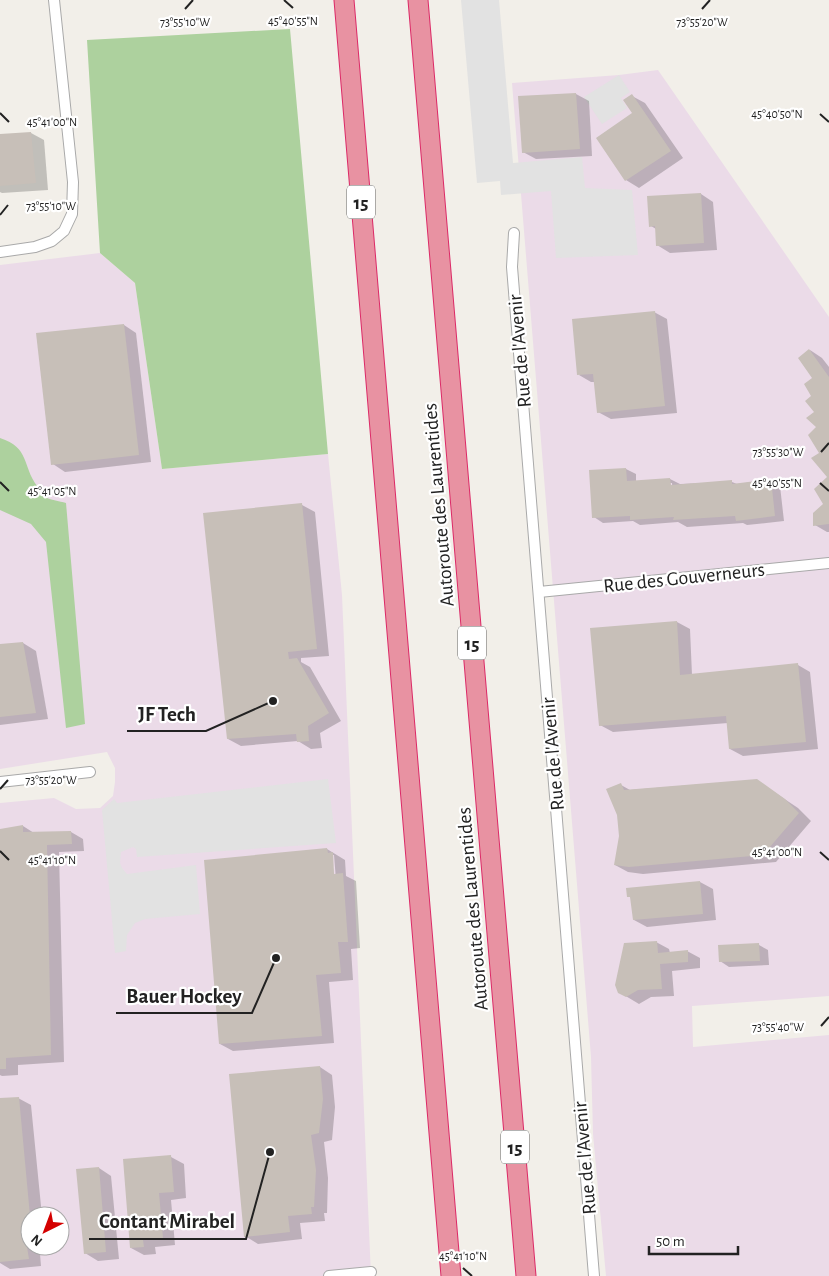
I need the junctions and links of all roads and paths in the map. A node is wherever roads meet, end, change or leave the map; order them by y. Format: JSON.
{"nodes":[{"id":1,"x":54,"y":0,"type":"edge"},
{"id":2,"x":344,"y":0,"type":"edge"},
{"id":3,"x":418,"y":0,"type":"edge"},
{"id":4,"x":514,"y":233,"type":"dead end"},
{"id":5,"x":0,"y":252,"type":"edge"},
{"id":6,"x":829,"y":563,"type":"edge"},
{"id":7,"x":539,"y":592,"type":"junction"},
{"id":8,"x":90,"y":772,"type":"dead end"},
{"id":9,"x":0,"y":782,"type":"edge"},
{"id":10,"x":370,"y":1272,"type":"dead end"},
{"id":11,"x":328,"y":1276,"type":"edge"},
{"id":12,"x":451,"y":1276,"type":"edge"},
{"id":13,"x":526,"y":1276,"type":"edge"},
{"id":14,"x":594,"y":1276,"type":"edge"}],
"edges":[{"from":1,"to":5,"type":"street"},
{"from":2,"to":12,"type":"highway","number":"15"},
{"from":3,"to":13,"type":"highway","name":"Autoroute des Laurentides","number":"15"},
{"from":4,"to":7,"type":"street","name":"Rue de l'Avenir"},
{"from":6,"to":7,"type":"street","name":"Rue des Gouverneurs"},
{"from":7,"to":14,"type":"street","name":"Rue de l'Avenir"},
{"from":8,"to":9,"type":"street"},
{"from":10,"to":11,"type":"street"}]}
